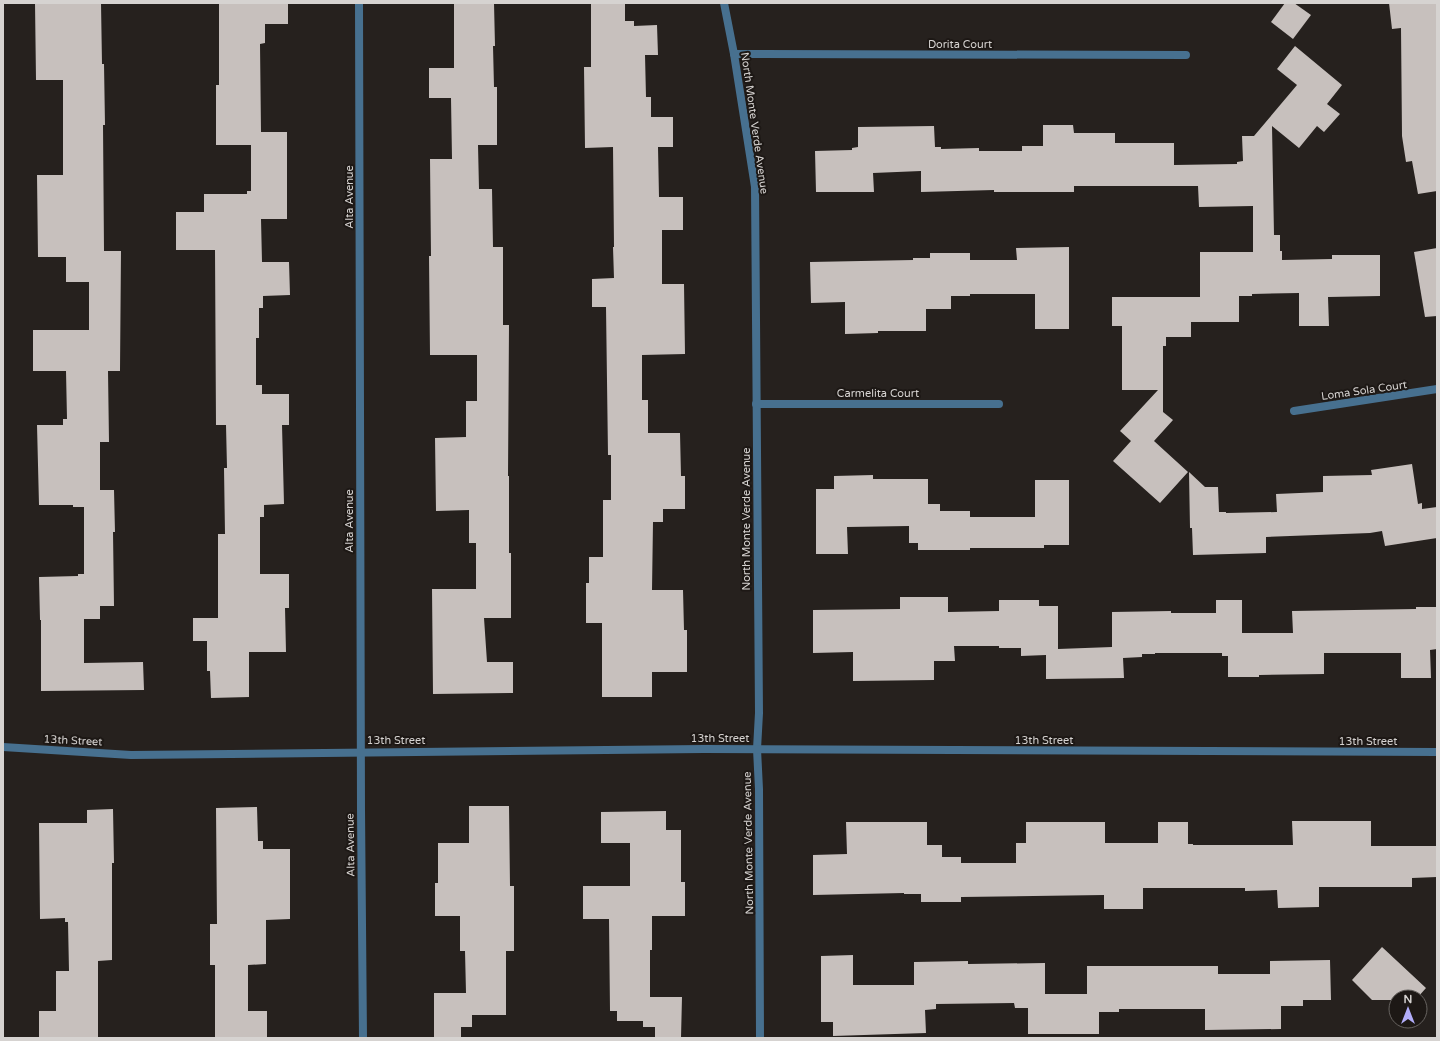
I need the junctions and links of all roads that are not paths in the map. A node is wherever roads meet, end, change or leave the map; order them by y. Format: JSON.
{"nodes":[{"id":1,"x":359,"y":3,"type":"edge"},
{"id":2,"x":724,"y":3,"type":"edge"},
{"id":3,"x":734,"y":54,"type":"junction"},
{"id":4,"x":1186,"y":55,"type":"dead end"},
{"id":5,"x":1437,"y":389,"type":"edge"},
{"id":6,"x":756,"y":404,"type":"junction"},
{"id":7,"x":1000,"y":404,"type":"dead end"},
{"id":8,"x":1294,"y":411,"type":"dead end"},
{"id":9,"x":3,"y":747,"type":"edge"},
{"id":10,"x":757,"y":749,"type":"junction"},
{"id":11,"x":361,"y":751,"type":"junction"},
{"id":12,"x":1437,"y":752,"type":"edge"},
{"id":13,"x":363,"y":1038,"type":"edge"},
{"id":14,"x":760,"y":1038,"type":"edge"}],
"edges":[{"from":1,"to":11,"type":"street","name":"Alta Avenue"},
{"from":2,"to":3,"type":"street","name":"North Monte Verde Avenue"},
{"from":3,"to":4,"type":"street","name":"Dorita Court"},
{"from":3,"to":6,"type":"street","name":"North Monte Verde Avenue"},
{"from":5,"to":8,"type":"street","name":"Loma Sola Court"},
{"from":6,"to":7,"type":"street","name":"Carmelita Court"},
{"from":6,"to":10,"type":"street","name":"North Monte Verde Avenue"},
{"from":9,"to":11,"type":"street","name":"13th Street"},
{"from":10,"to":11,"type":"street","name":"13th Street"},
{"from":10,"to":12,"type":"street","name":"13th Street"},
{"from":10,"to":14,"type":"street","name":"North Monte Verde Avenue"},
{"from":11,"to":13,"type":"street","name":"Alta Avenue"}]}
